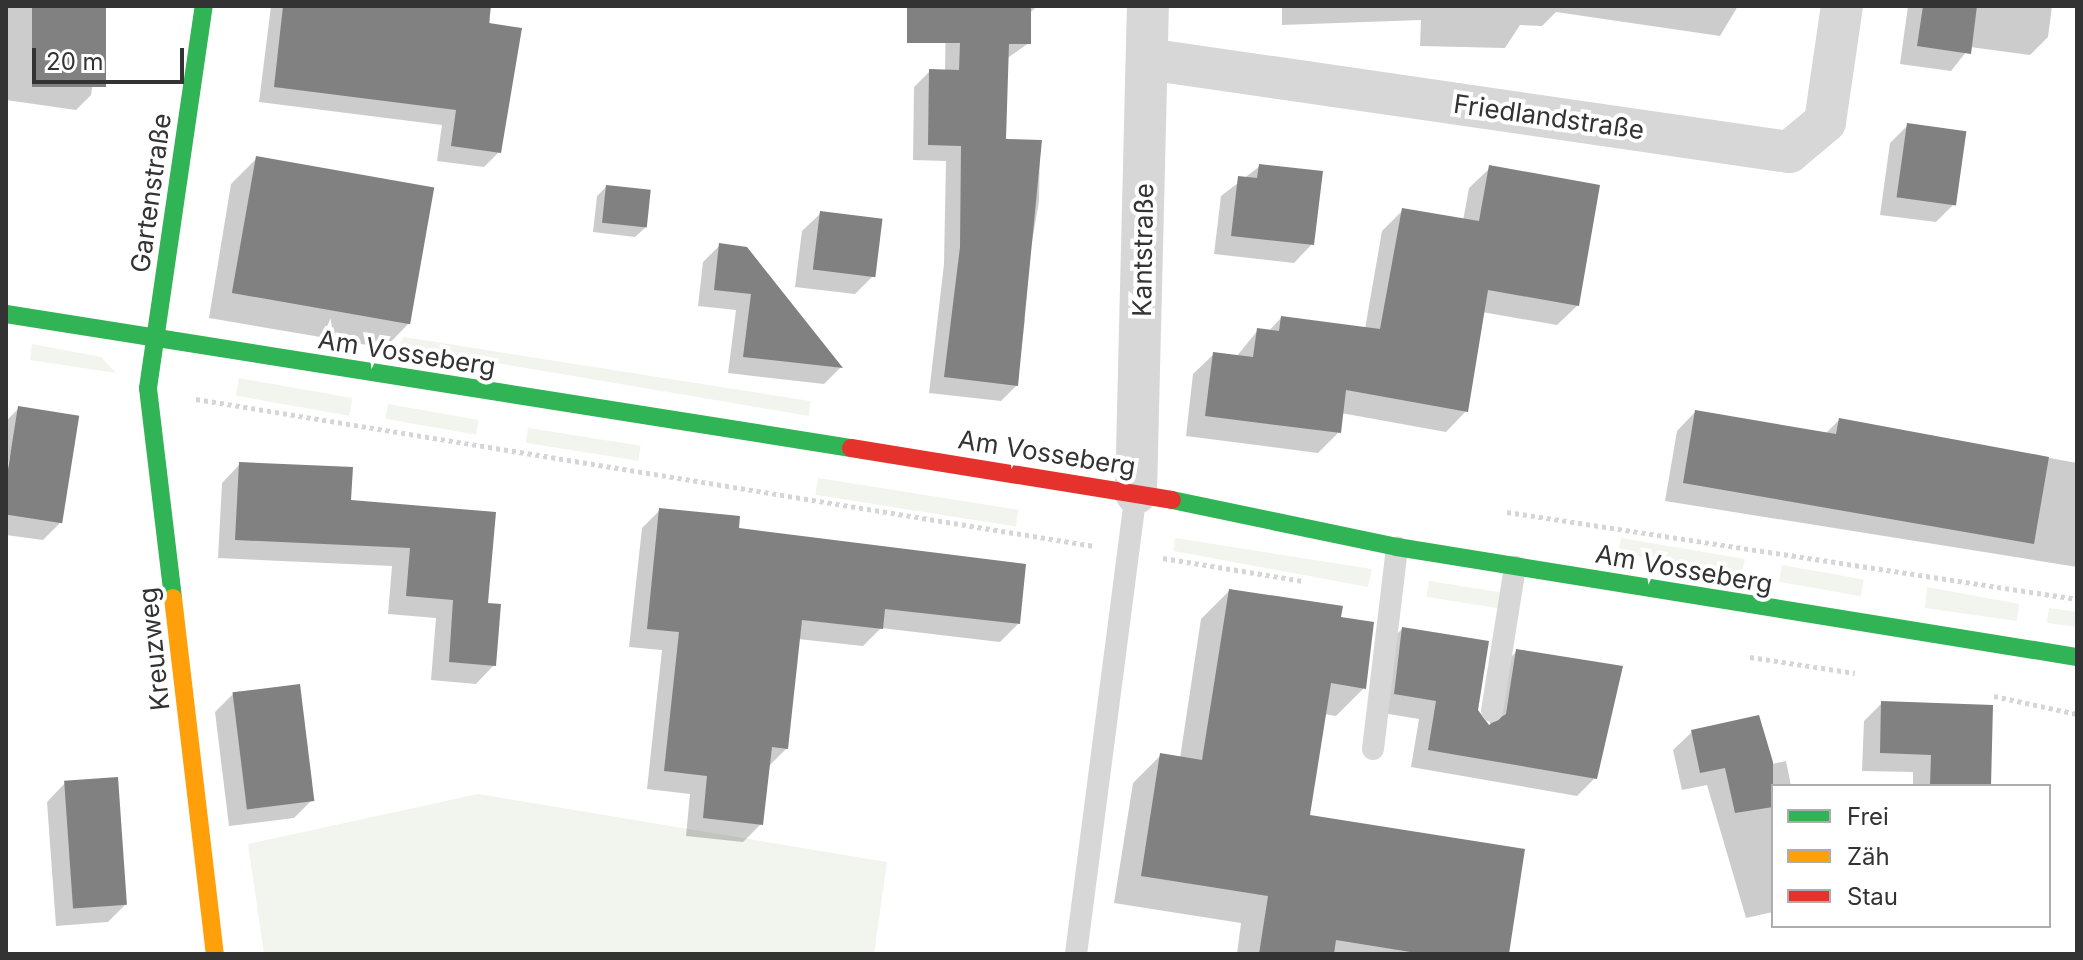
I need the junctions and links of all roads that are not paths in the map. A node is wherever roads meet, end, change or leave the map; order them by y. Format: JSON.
{"nodes":[{"id":1,"x":204,"y":6,"type":"edge"},
{"id":2,"x":1148,"y":6,"type":"edge"},
{"id":3,"x":1842,"y":6,"type":"edge"},
{"id":4,"x":1147,"y":59,"type":"junction"},
{"id":5,"x":6,"y":314,"type":"edge"},
{"id":6,"x":156,"y":340,"type":"junction"},
{"id":7,"x":1136,"y":493,"type":"junction"},
{"id":8,"x":1397,"y":547,"type":"junction"},
{"id":9,"x":1515,"y":567,"type":"junction"},
{"id":10,"x":2077,"y":657,"type":"edge"},
{"id":11,"x":1492,"y":711,"type":"dead end"},
{"id":12,"x":1373,"y":749,"type":"dead end"},
{"id":13,"x":215,"y":954,"type":"edge"},
{"id":14,"x":1076,"y":954,"type":"edge"}],
"edges":[{"from":1,"to":6,"type":"street","name":"Gartenstraße"},
{"from":2,"to":4,"type":"street","name":"Kantstraße"},
{"from":3,"to":4,"type":"street","name":"Friedlandstraße"},
{"from":4,"to":7,"type":"street","name":"Kantstraße"},
{"from":5,"to":6,"type":"street","name":"Am Vosseberg"},
{"from":6,"to":7,"type":"street","name":"Am Vosseberg"},
{"from":6,"to":13,"type":"street","name":"Kreuzweg"},
{"from":7,"to":8,"type":"street","name":"Am Vosseberg"},
{"from":7,"to":14,"type":"lane"},
{"from":8,"to":9,"type":"street","name":"Am Vosseberg"},
{"from":8,"to":12,"type":"lane"},
{"from":9,"to":10,"type":"street","name":"Am Vosseberg"},
{"from":9,"to":11,"type":"lane"}]}
